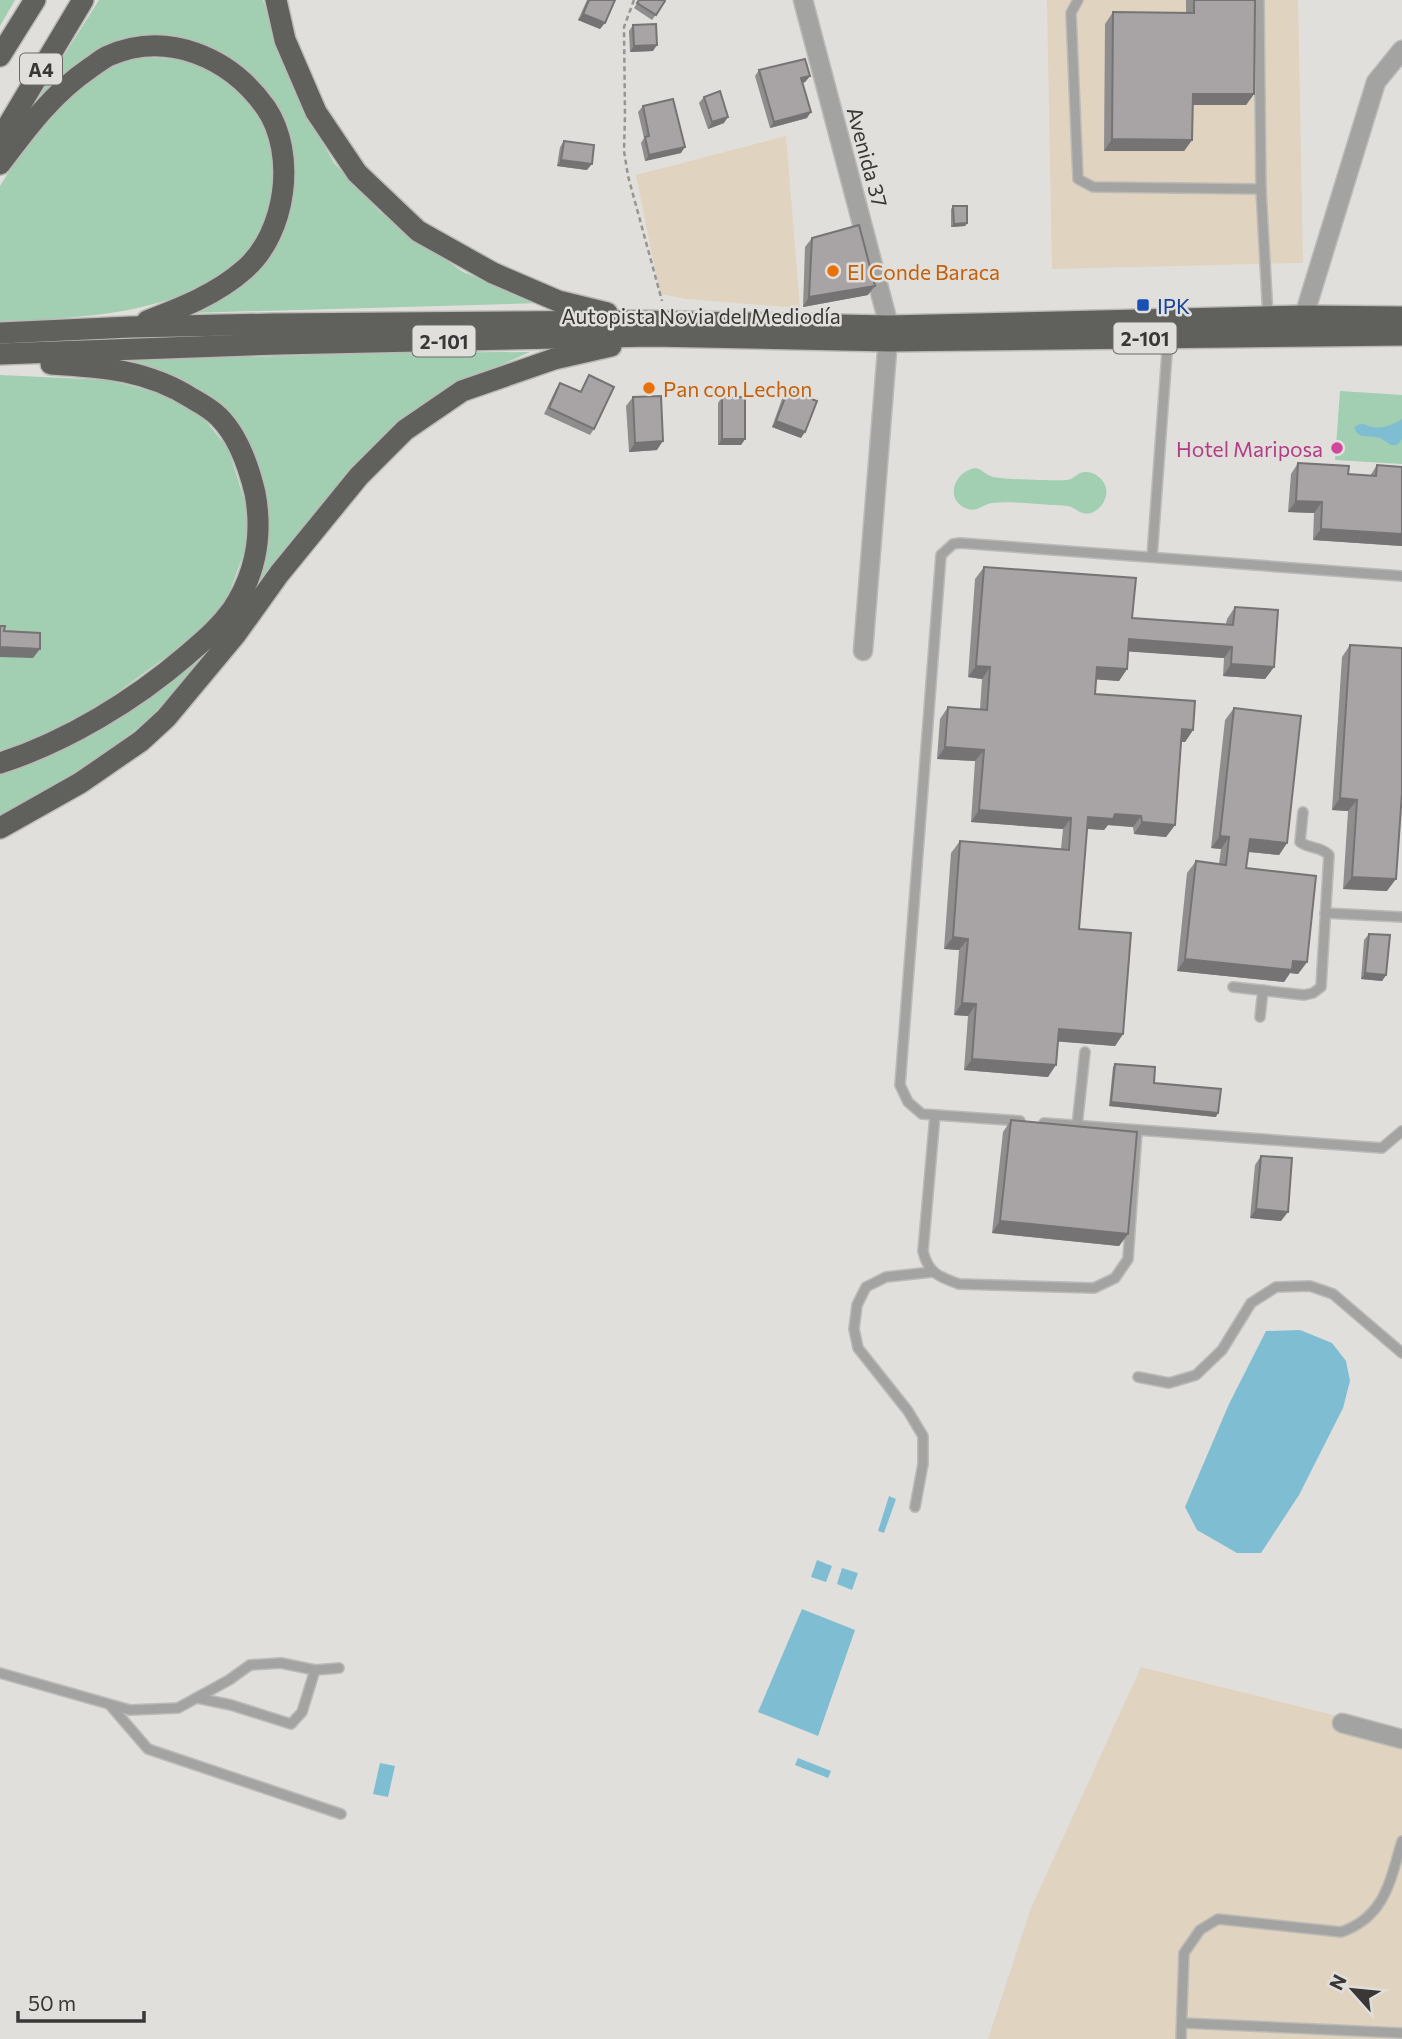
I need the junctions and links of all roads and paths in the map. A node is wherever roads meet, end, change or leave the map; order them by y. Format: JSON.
{"nodes":[{"id":1,"x":35,"y":0,"type":"edge"},
{"id":2,"x":83,"y":0,"type":"edge"},
{"id":3,"x":276,"y":0,"type":"edge"},
{"id":4,"x":634,"y":0,"type":"edge"},
{"id":5,"x":803,"y":0,"type":"edge"},
{"id":6,"x":1078,"y":0,"type":"edge"},
{"id":7,"x":1259,"y":0,"type":"edge"},
{"id":8,"x":1402,"y":50,"type":"edge"},
{"id":9,"x":0,"y":56,"type":"edge"},
{"id":10,"x":0,"y":139,"type":"edge"},
{"id":11,"x":0,"y":164,"type":"edge"},
{"id":12,"x":1261,"y":189,"type":"junction"},
{"id":13,"x":1402,"y":317,"type":"edge"},
{"id":14,"x":1268,"y":318,"type":"junction"},
{"id":15,"x":636,"y":321,"type":"junction"},
{"id":16,"x":1304,"y":326,"type":"junction"},
{"id":17,"x":131,"y":327,"type":"junction"},
{"id":18,"x":660,"y":329,"type":"junction"},
{"id":19,"x":1169,"y":329,"type":"junction"},
{"id":20,"x":0,"y":332,"type":"edge"},
{"id":21,"x":889,"y":334,"type":"junction"},
{"id":22,"x":1402,"y":335,"type":"edge"},
{"id":23,"x":0,"y":354,"type":"edge"},
{"id":24,"x":0,"y":360,"type":"edge"},
{"id":25,"x":1152,"y":557,"type":"junction"},
{"id":26,"x":1402,"y":576,"type":"edge"},
{"id":27,"x":863,"y":652,"type":"dead end"},
{"id":28,"x":0,"y":763,"type":"edge"},
{"id":29,"x":1303,"y":812,"type":"dead end"},
{"id":30,"x":0,"y":828,"type":"edge"},
{"id":31,"x":1325,"y":913,"type":"junction"},
{"id":32,"x":1402,"y":917,"type":"edge"},
{"id":33,"x":1233,"y":987,"type":"dead end"},
{"id":34,"x":1264,"y":990,"type":"junction"},
{"id":35,"x":1260,"y":1017,"type":"dead end"},
{"id":36,"x":1085,"y":1052,"type":"dead end"},
{"id":37,"x":935,"y":1115,"type":"junction"},
{"id":38,"x":1026,"y":1122,"type":"edge"},
{"id":39,"x":1038,"y":1123,"type":"edge"},
{"id":40,"x":1077,"y":1126,"type":"junction"},
{"id":41,"x":1137,"y":1130,"type":"junction"},
{"id":42,"x":1402,"y":1131,"type":"edge"},
{"id":43,"x":932,"y":1272,"type":"junction"},
{"id":44,"x":1402,"y":1353,"type":"edge"},
{"id":45,"x":1138,"y":1377,"type":"dead end"},
{"id":46,"x":915,"y":1507,"type":"dead end"},
{"id":47,"x":338,"y":1668,"type":"dead end"},
{"id":48,"x":315,"y":1670,"type":"junction"},
{"id":49,"x":0,"y":1674,"type":"edge"},
{"id":50,"x":197,"y":1698,"type":"junction"},
{"id":51,"x":108,"y":1703,"type":"junction"},
{"id":52,"x":1342,"y":1723,"type":"dead end"},
{"id":53,"x":1402,"y":1739,"type":"edge"},
{"id":54,"x":341,"y":1814,"type":"dead end"},
{"id":55,"x":1402,"y":1842,"type":"edge"},
{"id":56,"x":1182,"y":2023,"type":"junction"},
{"id":57,"x":1402,"y":2033,"type":"edge"},
{"id":58,"x":1369,"y":2035,"type":"edge"},
{"id":59,"x":1181,"y":2039,"type":"edge"}],
"edges":[{"from":1,"to":9,"type":"highway","number":"A4"},
{"from":2,"to":10,"type":"highway","number":"A4"},
{"from":3,"to":15,"type":"highway"},
{"from":4,"to":18,"type":"path"},
{"from":5,"to":21,"type":"street","name":"Avenida 37"},
{"from":6,"to":12,"type":"lane"},
{"from":7,"to":12,"type":"lane"},
{"from":8,"to":16,"type":"street"},
{"from":11,"to":17,"type":"highway"},
{"from":12,"to":14,"type":"lane"},
{"from":13,"to":16,"type":"highway","name":"Autopista Novia del Mediodía","number":"2-101"},
{"from":14,"to":16,"type":"highway","name":"Autopista Novia del Mediodía","number":"2-101"},
{"from":14,"to":19,"type":"highway","name":"Autopista Novia del Mediodía","number":"2-101"},
{"from":15,"to":17,"type":"highway","name":"Autopista Novia del Mediodía","number":"2-101"},
{"from":15,"to":18,"type":"highway","name":"Autopista Novia del Mediodía","number":"2-101"},
{"from":16,"to":19,"type":"highway","name":"Autopista Novia del Mediodía","number":"2-101"},
{"from":16,"to":22,"type":"highway","name":"Autopista Novia del Mediodía","number":"2-101"},
{"from":17,"to":20,"type":"highway","name":"Autopista Novia del Mediodía","number":"2-101"},
{"from":18,"to":21,"type":"highway","name":"Autopista Novia del Mediodía","number":"2-101"},
{"from":18,"to":23,"type":"highway","name":"Autopista Novia del Mediodía","number":"2-101"},
{"from":18,"to":30,"type":"highway"},
{"from":19,"to":21,"type":"highway","name":"Autopista Novia del Mediodía","number":"2-101"},
{"from":19,"to":25,"type":"lane"},
{"from":21,"to":27,"type":"street","name":"Avenida 37"},
{"from":24,"to":28,"type":"highway"},
{"from":25,"to":26,"type":"lane"},
{"from":25,"to":37,"type":"lane"},
{"from":29,"to":31,"type":"lane"},
{"from":31,"to":32,"type":"lane"},
{"from":31,"to":34,"type":"lane"},
{"from":33,"to":34,"type":"lane"},
{"from":34,"to":35,"type":"lane"},
{"from":36,"to":40,"type":"lane"},
{"from":37,"to":38,"type":"lane"},
{"from":37,"to":43,"type":"lane"},
{"from":39,"to":40,"type":"lane"},
{"from":40,"to":41,"type":"lane"},
{"from":41,"to":42,"type":"lane"},
{"from":41,"to":43,"type":"lane"},
{"from":43,"to":46,"type":"lane"},
{"from":44,"to":45,"type":"lane"},
{"from":47,"to":48,"type":"lane"},
{"from":48,"to":50,"type":"lane"},
{"from":48,"to":50,"type":"lane"},
{"from":49,"to":51,"type":"lane"},
{"from":50,"to":51,"type":"lane"},
{"from":51,"to":54,"type":"lane"},
{"from":52,"to":53,"type":"street"},
{"from":55,"to":56,"type":"lane"},
{"from":56,"to":58,"type":"lane"},
{"from":56,"to":59,"type":"lane"},
{"from":57,"to":58,"type":"lane"}]}
